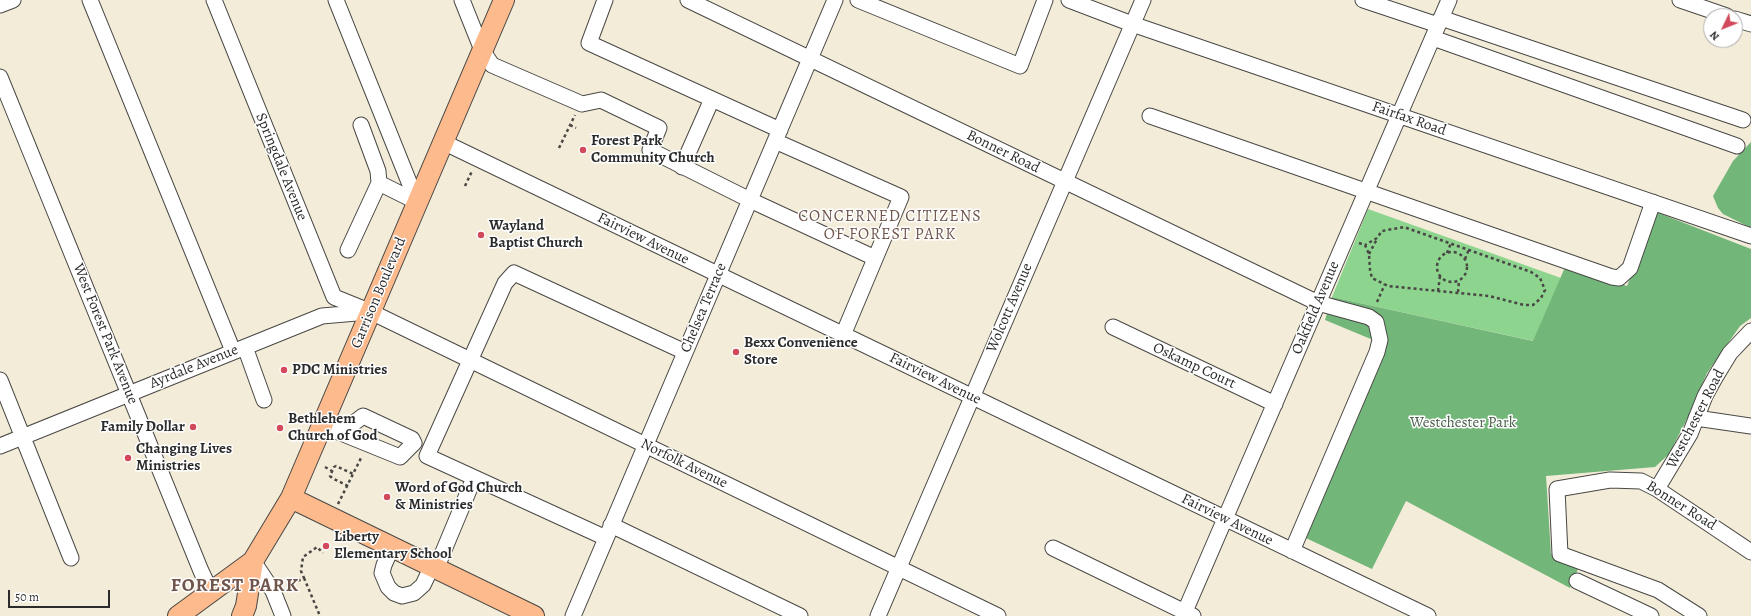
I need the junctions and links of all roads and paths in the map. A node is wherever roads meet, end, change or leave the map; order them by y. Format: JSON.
{"nodes":[{"id":1,"x":13,"y":0,"type":"edge"},
{"id":2,"x":90,"y":0,"type":"edge"},
{"id":3,"x":214,"y":0,"type":"edge"},
{"id":4,"x":336,"y":0,"type":"edge"},
{"id":5,"x":462,"y":0,"type":"edge"},
{"id":6,"x":504,"y":0,"type":"edge"},
{"id":7,"x":605,"y":0,"type":"edge"},
{"id":8,"x":688,"y":0,"type":"edge"},
{"id":9,"x":835,"y":0,"type":"edge"},
{"id":10,"x":858,"y":0,"type":"edge"},
{"id":11,"x":1045,"y":0,"type":"edge"},
{"id":12,"x":1069,"y":0,"type":"edge"},
{"id":13,"x":1143,"y":0,"type":"edge"},
{"id":14,"x":1363,"y":0,"type":"edge"},
{"id":15,"x":1449,"y":0,"type":"edge"},
{"id":16,"x":1680,"y":0,"type":"edge"},
{"id":17,"x":1701,"y":3,"type":"edge"},
{"id":18,"x":0,"y":5,"type":"edge"},
{"id":19,"x":1711,"y":8,"type":"edge"},
{"id":20,"x":1132,"y":24,"type":"junction"},
{"id":21,"x":1437,"y":27,"type":"junction"},
{"id":22,"x":482,"y":50,"type":"junction"},
{"id":23,"x":810,"y":59,"type":"junction"},
{"id":24,"x":0,"y":77,"type":"edge"},
{"id":25,"x":712,"y":98,"type":"junction"},
{"id":26,"x":576,"y":112,"type":"dead end"},
{"id":27,"x":1398,"y":115,"type":"junction"},
{"id":28,"x":1150,"y":116,"type":"dead end"},
{"id":29,"x":1743,"y":120,"type":"dead end"},
{"id":30,"x":361,"y":125,"type":"dead end"},
{"id":31,"x":570,"y":125,"type":"junction"},
{"id":32,"x":576,"y":128,"type":"dead end"},
{"id":33,"x":778,"y":135,"type":"junction"},
{"id":34,"x":443,"y":142,"type":"junction"},
{"id":35,"x":1737,"y":146,"type":"dead end"},
{"id":36,"x":559,"y":148,"type":"dead end"},
{"id":37,"x":682,"y":167,"type":"junction"},
{"id":38,"x":473,"y":171,"type":"dead end"},
{"id":39,"x":1065,"y":181,"type":"junction"},
{"id":40,"x":379,"y":183,"type":"junction"},
{"id":41,"x":465,"y":186,"type":"dead end"},
{"id":42,"x":1366,"y":192,"type":"junction"},
{"id":43,"x":750,"y":200,"type":"junction"},
{"id":44,"x":417,"y":202,"type":"junction"},
{"id":45,"x":1653,"y":202,"type":"junction"},
{"id":46,"x":1751,"y":236,"type":"edge"},
{"id":47,"x":1377,"y":238,"type":"junction"},
{"id":48,"x":1353,"y":241,"type":"dead end"},
{"id":49,"x":1451,"y":243,"type":"junction"},
{"id":50,"x":1365,"y":245,"type":"junction"},
{"id":51,"x":1470,"y":249,"type":"junction"},
{"id":52,"x":348,"y":250,"type":"dead end"},
{"id":53,"x":1369,"y":254,"type":"junction"},
{"id":54,"x":1447,"y":254,"type":"junction"},
{"id":55,"x":875,"y":258,"type":"junction"},
{"id":56,"x":1465,"y":260,"type":"junction"},
{"id":57,"x":718,"y":275,"type":"junction"},
{"id":58,"x":1440,"y":276,"type":"junction"},
{"id":59,"x":1459,"y":280,"type":"junction"},
{"id":60,"x":1385,"y":284,"type":"junction"},
{"id":61,"x":1438,"y":291,"type":"junction"},
{"id":62,"x":1458,"y":292,"type":"junction"},
{"id":63,"x":1378,"y":302,"type":"dead end"},
{"id":64,"x":1318,"y":303,"type":"junction"},
{"id":65,"x":370,"y":312,"type":"junction"},
{"id":66,"x":1113,"y":327,"type":"dead end"},
{"id":67,"x":1751,"y":331,"type":"edge"},
{"id":68,"x":843,"y":335,"type":"junction"},
{"id":69,"x":239,"y":349,"type":"junction"},
{"id":70,"x":685,"y":352,"type":"junction"},
{"id":71,"x":470,"y":360,"type":"junction"},
{"id":72,"x":0,"y":380,"type":"edge"},
{"id":73,"x":129,"y":394,"type":"junction"},
{"id":74,"x":972,"y":397,"type":"junction"},
{"id":75,"x":264,"y":400,"type":"dead end"},
{"id":76,"x":1275,"y":404,"type":"junction"},
{"id":77,"x":1696,"y":418,"type":"junction"},
{"id":78,"x":322,"y":424,"type":"junction"},
{"id":79,"x":1751,"y":426,"type":"edge"},
{"id":80,"x":341,"y":432,"type":"dead end"},
{"id":81,"x":23,"y":436,"type":"junction"},
{"id":82,"x":1,"y":444,"type":"edge"},
{"id":83,"x":645,"y":445,"type":"junction"},
{"id":84,"x":362,"y":458,"type":"dead end"},
{"id":85,"x":325,"y":467,"type":"dead end"},
{"id":86,"x":332,"y":471,"type":"junction"},
{"id":87,"x":354,"y":474,"type":"junction"},
{"id":88,"x":474,"y":478,"type":"junction"},
{"id":89,"x":348,"y":486,"type":"junction"},
{"id":90,"x":1657,"y":489,"type":"junction"},
{"id":91,"x":291,"y":498,"type":"junction"},
{"id":92,"x":336,"y":508,"type":"dead end"},
{"id":93,"x":1225,"y":519,"type":"junction"},
{"id":94,"x":609,"y":531,"type":"junction"},
{"id":95,"x":392,"y":547,"type":"junction"},
{"id":96,"x":1053,"y":548,"type":"dead end"},
{"id":97,"x":1292,"y":550,"type":"junction"},
{"id":98,"x":1751,"y":552,"type":"edge"},
{"id":99,"x":323,"y":553,"type":"dead end"},
{"id":100,"x":71,"y":558,"type":"dead end"},
{"id":101,"x":253,"y":561,"type":"junction"},
{"id":102,"x":434,"y":568,"type":"junction"},
{"id":103,"x":899,"y":568,"type":"junction"},
{"id":104,"x":304,"y":578,"type":"junction"},
{"id":105,"x":1578,"y":581,"type":"dead end"},
{"id":106,"x":287,"y":586,"type":"dead end"},
{"id":107,"x":211,"y":592,"type":"junction"},
{"id":108,"x":1187,"y":615,"type":"edge"},
{"id":109,"x":178,"y":616,"type":"edge"},
{"id":110,"x":242,"y":616,"type":"edge"},
{"id":111,"x":283,"y":616,"type":"edge"},
{"id":112,"x":320,"y":616,"type":"edge"},
{"id":113,"x":534,"y":616,"type":"edge"},
{"id":114,"x":573,"y":616,"type":"edge"},
{"id":115,"x":800,"y":616,"type":"edge"},
{"id":116,"x":878,"y":616,"type":"edge"},
{"id":117,"x":998,"y":616,"type":"edge"},
{"id":118,"x":1428,"y":616,"type":"edge"},
{"id":119,"x":1652,"y":616,"type":"edge"},
{"id":120,"x":1699,"y":616,"type":"edge"}],
"edges":[{"from":1,"to":18,"type":"street"},
{"from":2,"to":69,"type":"street"},
{"from":3,"to":65,"type":"street","name":"Springdale Avenue"},
{"from":4,"to":44,"type":"street"},
{"from":5,"to":22,"type":"street"},
{"from":6,"to":22,"type":"main road","name":"Garrison Boulevard"},
{"from":7,"to":25,"type":"street"},
{"from":8,"to":23,"type":"street","name":"Bonner Road"},
{"from":9,"to":23,"type":"street","name":"Chelsea Terrace"},
{"from":10,"to":11,"type":"street"},
{"from":12,"to":20,"type":"street","name":"Fairfax Road"},
{"from":13,"to":20,"type":"street","name":"Wolcott Avenue"},
{"from":14,"to":21,"type":"street"},
{"from":15,"to":21,"type":"street","name":"Oakfield Avenue"},
{"from":16,"to":17,"type":"street"},
{"from":17,"to":19,"type":"street"},
{"from":20,"to":27,"type":"street","name":"Fairfax Road"},
{"from":20,"to":39,"type":"street","name":"Wolcott Avenue"},
{"from":21,"to":27,"type":"street","name":"Oakfield Avenue"},
{"from":21,"to":29,"type":"street"},
{"from":21,"to":35,"type":"street"},
{"from":22,"to":34,"type":"main road","name":"Garrison Boulevard"},
{"from":22,"to":37,"type":"street"},
{"from":23,"to":33,"type":"street","name":"Chelsea Terrace"},
{"from":23,"to":39,"type":"street","name":"Bonner Road"},
{"from":24,"to":73,"type":"street","name":"West Forest Park Avenue"},
{"from":25,"to":33,"type":"street"},
{"from":25,"to":37,"type":"street"},
{"from":26,"to":31,"type":"path"},
{"from":27,"to":42,"type":"street","name":"Oakfield Avenue"},
{"from":27,"to":45,"type":"street","name":"Fairfax Road"},
{"from":28,"to":42,"type":"street"},
{"from":30,"to":40,"type":"street"},
{"from":31,"to":32,"type":"path"},
{"from":31,"to":36,"type":"path"},
{"from":33,"to":43,"type":"street","name":"Chelsea Terrace"},
{"from":33,"to":55,"type":"street"},
{"from":34,"to":44,"type":"main road","name":"Garrison Boulevard"},
{"from":34,"to":57,"type":"street","name":"Fairview Avenue"},
{"from":37,"to":43,"type":"street"},
{"from":38,"to":41,"type":"path"},
{"from":39,"to":64,"type":"street","name":"Bonner Road"},
{"from":39,"to":74,"type":"street","name":"Wolcott Avenue"},
{"from":40,"to":44,"type":"street"},
{"from":40,"to":52,"type":"street"},
{"from":42,"to":45,"type":"street"},
{"from":42,"to":64,"type":"street","name":"Oakfield Avenue"},
{"from":43,"to":55,"type":"street"},
{"from":43,"to":57,"type":"street","name":"Chelsea Terrace"},
{"from":44,"to":65,"type":"main road","name":"Garrison Boulevard"},
{"from":45,"to":46,"type":"street","name":"Fairfax Road"},
{"from":47,"to":49,"type":"path"},
{"from":47,"to":50,"type":"path"},
{"from":47,"to":53,"type":"path"},
{"from":48,"to":50,"type":"path"},
{"from":49,"to":51,"type":"path"},
{"from":49,"to":54,"type":"path"},
{"from":50,"to":53,"type":"path"},
{"from":51,"to":56,"type":"path"},
{"from":51,"to":62,"type":"path"},
{"from":53,"to":60,"type":"path"},
{"from":54,"to":56,"type":"path"},
{"from":54,"to":58,"type":"path"},
{"from":55,"to":68,"type":"street"},
{"from":56,"to":59,"type":"path"},
{"from":57,"to":68,"type":"street","name":"Fairview Avenue"},
{"from":57,"to":70,"type":"street","name":"Chelsea Terrace"},
{"from":58,"to":59,"type":"path"},
{"from":58,"to":61,"type":"path"},
{"from":59,"to":62,"type":"path"},
{"from":60,"to":61,"type":"path"},
{"from":60,"to":63,"type":"path"},
{"from":61,"to":62,"type":"path"},
{"from":64,"to":76,"type":"street","name":"Oakfield Avenue"},
{"from":64,"to":97,"type":"street","name":"Bonner Road"},
{"from":65,"to":69,"type":"street","name":"Ayrdale Avenue"},
{"from":65,"to":71,"type":"street","name":"Norfolk Avenue"},
{"from":65,"to":78,"type":"main road","name":"Garrison Boulevard"},
{"from":66,"to":76,"type":"street","name":"Oskamp Court"},
{"from":67,"to":77,"type":"street","name":"Westchester Road"},
{"from":68,"to":74,"type":"street","name":"Fairview Avenue"},
{"from":69,"to":73,"type":"street","name":"Ayrdale Avenue"},
{"from":69,"to":75,"type":"street"},
{"from":70,"to":71,"type":"street"},
{"from":70,"to":83,"type":"street","name":"Chelsea Terrace"},
{"from":71,"to":83,"type":"street","name":"Norfolk Avenue"},
{"from":71,"to":88,"type":"street"},
{"from":72,"to":81,"type":"street"},
{"from":73,"to":81,"type":"street","name":"Ayrdale Avenue"},
{"from":73,"to":107,"type":"street","name":"West Forest Park Avenue"},
{"from":74,"to":93,"type":"street","name":"Fairview Avenue"},
{"from":74,"to":103,"type":"street","name":"Wolcott Avenue"},
{"from":76,"to":93,"type":"street","name":"Oakfield Avenue"},
{"from":77,"to":79,"type":"street"},
{"from":77,"to":90,"type":"street","name":"Westchester Road"},
{"from":78,"to":80,"type":"street"},
{"from":78,"to":91,"type":"main road","name":"Garrison Boulevard"},
{"from":81,"to":82,"type":"street","name":"Ayrdale Avenue"},
{"from":81,"to":100,"type":"street"},
{"from":83,"to":94,"type":"street","name":"Chelsea Terrace"},
{"from":83,"to":103,"type":"street","name":"Norfolk Avenue"},
{"from":84,"to":87,"type":"path"},
{"from":85,"to":86,"type":"path"},
{"from":86,"to":87,"type":"path"},
{"from":86,"to":89,"type":"path"},
{"from":87,"to":89,"type":"path"},
{"from":88,"to":94,"type":"street"},
{"from":88,"to":102,"type":"street"},
{"from":89,"to":92,"type":"path"},
{"from":90,"to":98,"type":"street","name":"Bonner Road"},
{"from":90,"to":120,"type":"street","name":"Bonner Road"},
{"from":91,"to":95,"type":"main road"},
{"from":91,"to":101,"type":"main road","name":"Garrison Boulevard"},
{"from":93,"to":97,"type":"street","name":"Fairview Avenue"},
{"from":93,"to":108,"type":"street","name":"Oakfield Avenue"},
{"from":94,"to":114,"type":"street","name":"Chelsea Terrace"},
{"from":94,"to":115,"type":"street"},
{"from":95,"to":102,"type":"main road"},
{"from":95,"to":102,"type":"street"},
{"from":96,"to":108,"type":"street"},
{"from":97,"to":118,"type":"street","name":"Fairview Avenue"},
{"from":99,"to":104,"type":"path"},
{"from":101,"to":107,"type":"main road","name":"Garrison Boulevard"},
{"from":101,"to":110,"type":"main road"},
{"from":101,"to":111,"type":"street"},
{"from":102,"to":113,"type":"main road"},
{"from":103,"to":116,"type":"street","name":"Wolcott Avenue"},
{"from":103,"to":117,"type":"street","name":"Norfolk Avenue"},
{"from":104,"to":106,"type":"path"},
{"from":104,"to":112,"type":"path"},
{"from":105,"to":119,"type":"street"},
{"from":107,"to":109,"type":"main road","name":"Garrison Boulevard"}]}
